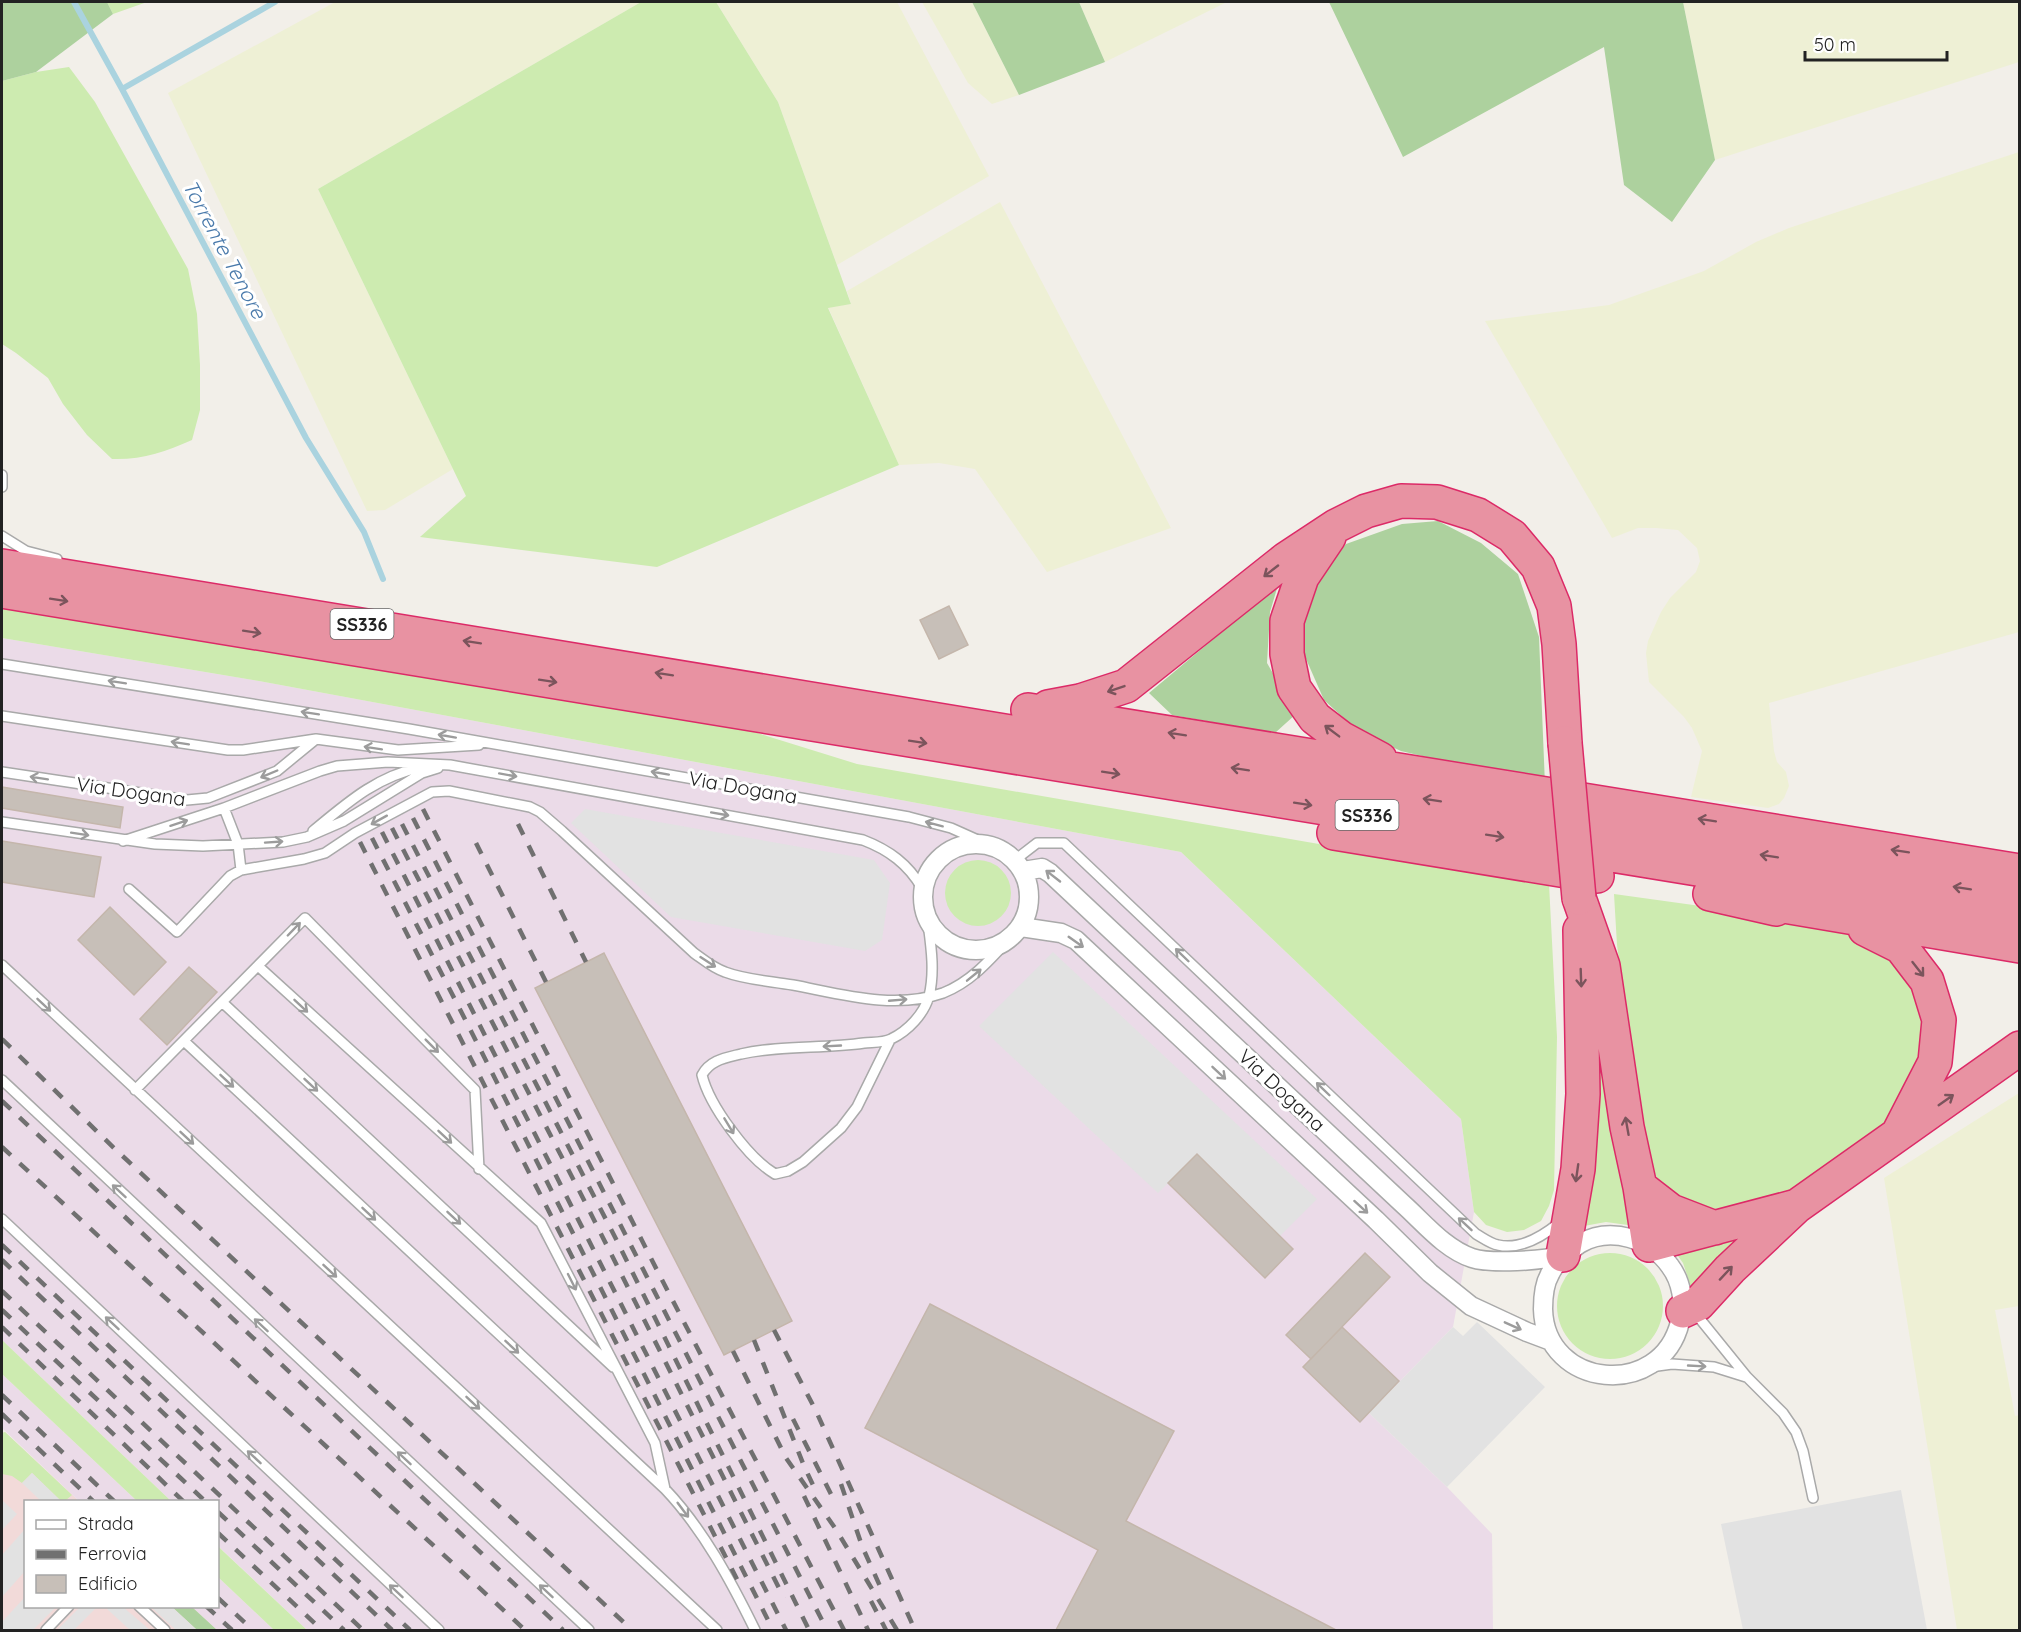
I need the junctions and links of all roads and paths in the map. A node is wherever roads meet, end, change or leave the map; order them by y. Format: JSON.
{"nodes":[{"id":1,"x":2,"y":475,"type":"edge"},
{"id":2,"x":2,"y":487,"type":"edge"},
{"id":3,"x":1336,"y":526,"type":"junction"},
{"id":4,"x":2,"y":543,"type":"edge"},
{"id":5,"x":67,"y":561,"type":"dead end"},
{"id":6,"x":2,"y":591,"type":"edge"},
{"id":7,"x":252,"y":597,"type":"dead end"},
{"id":8,"x":286,"y":612,"type":"junction"},
{"id":9,"x":2,"y":664,"type":"edge"},
{"id":10,"x":718,"y":696,"type":"junction"},
{"id":11,"x":1029,"y":711,"type":"junction"},
{"id":12,"x":2,"y":716,"type":"edge"},
{"id":13,"x":316,"y":740,"type":"junction"},
{"id":14,"x":494,"y":744,"type":"junction"},
{"id":15,"x":450,"y":765,"type":"junction"},
{"id":16,"x":1401,"y":770,"type":"junction"},
{"id":17,"x":2,"y":772,"type":"edge"},
{"id":18,"x":224,"y":808,"type":"junction"},
{"id":19,"x":2,"y":822,"type":"edge"},
{"id":20,"x":307,"y":837,"type":"junction"},
{"id":21,"x":123,"y":841,"type":"junction"},
{"id":22,"x":238,"y":844,"type":"junction"},
{"id":23,"x":989,"y":845,"type":"junction"},
{"id":24,"x":1019,"y":866,"type":"junction"},
{"id":25,"x":241,"y":870,"type":"junction"},
{"id":26,"x":2019,"y":871,"type":"edge"},
{"id":27,"x":922,"y":888,"type":"junction"},
{"id":28,"x":129,"y":889,"type":"dead end"},
{"id":29,"x":1710,"y":894,"type":"junction"},
{"id":30,"x":1579,"y":898,"type":"junction"},
{"id":31,"x":2019,"y":898,"type":"edge"},
{"id":32,"x":2019,"y":921,"type":"edge"},
{"id":33,"x":928,"y":923,"type":"junction"},
{"id":34,"x":1015,"y":933,"type":"junction"},
{"id":35,"x":2019,"y":946,"type":"edge"},
{"id":36,"x":2,"y":965,"type":"edge"},
{"id":37,"x":258,"y":966,"type":"junction"},
{"id":38,"x":929,"y":996,"type":"junction"},
{"id":39,"x":222,"y":1002,"type":"junction"},
{"id":40,"x":890,"y":1040,"type":"junction"},
{"id":41,"x":184,"y":1041,"type":"junction"},
{"id":42,"x":2019,"y":1048,"type":"edge"},
{"id":43,"x":2,"y":1080,"type":"edge"},
{"id":44,"x":135,"y":1090,"type":"junction"},
{"id":45,"x":1898,"y":1134,"type":"junction"},
{"id":46,"x":479,"y":1169,"type":"junction"},
{"id":47,"x":1640,"y":1187,"type":"junction"},
{"id":48,"x":1797,"y":1206,"type":"junction"},
{"id":49,"x":1570,"y":1214,"type":"junction"},
{"id":50,"x":2,"y":1219,"type":"edge"},
{"id":51,"x":1715,"y":1228,"type":"junction"},
{"id":52,"x":1498,"y":1245,"type":"junction"},
{"id":53,"x":1649,"y":1245,"type":"junction"},
{"id":54,"x":1560,"y":1256,"type":"junction"},
{"id":55,"x":1683,"y":1311,"type":"junction"},
{"id":56,"x":1551,"y":1341,"type":"junction"},
{"id":57,"x":1645,"y":1368,"type":"junction"},
{"id":58,"x":618,"y":1371,"type":"junction"},
{"id":59,"x":1747,"y":1377,"type":"junction"},
{"id":60,"x":665,"y":1489,"type":"junction"},
{"id":61,"x":1813,"y":1498,"type":"dead end"},
{"id":62,"x":67,"y":1608,"type":"edge"},
{"id":63,"x":141,"y":1608,"type":"edge"},
{"id":64,"x":46,"y":1630,"type":"edge"},
{"id":65,"x":165,"y":1630,"type":"edge"},
{"id":66,"x":439,"y":1630,"type":"edge"},
{"id":67,"x":589,"y":1630,"type":"edge"},
{"id":68,"x":717,"y":1630,"type":"edge"},
{"id":69,"x":755,"y":1630,"type":"edge"}],
"edges":[{"from":1,"to":2,"type":"lane"},
{"from":3,"to":11,"type":"highway","one_way":true},
{"from":16,"to":3,"type":"highway","one_way":true},
{"from":3,"to":30,"type":"highway","bridge":true},
{"from":4,"to":5,"type":"lane"},
{"from":4,"to":8,"type":"highway","number":"SS336"},
{"from":6,"to":10,"type":"highway","number":"SS336","one_way":true},
{"from":7,"to":8,"type":"lane"},
{"from":10,"to":8,"type":"highway","number":"SS336","one_way":true},
{"from":14,"to":9,"type":"lane","name":"Via Dogana","one_way":true},
{"from":10,"to":11,"type":"highway"},
{"from":10,"to":29,"type":"highway"},
{"from":31,"to":10,"type":"highway","number":"SS336","one_way":true},
{"from":10,"to":32,"type":"highway","number":"SS336","one_way":true},
{"from":16,"to":11,"type":"highway","one_way":true},
{"from":13,"to":12,"type":"lane","name":"Via Dogana","one_way":true},
{"from":14,"to":13,"type":"lane","name":"Via Dogana","one_way":true},
{"from":13,"to":17,"type":"lane","name":"Via Dogana","one_way":true},
{"from":23,"to":14,"type":"lane","name":"Via Dogana","one_way":true},
{"from":15,"to":18,"type":"lane","name":"Via Dogana"},
{"from":15,"to":20,"type":"lane","name":"Via Dogana"},
{"from":15,"to":20,"type":"lane","name":"Via Dogana"},
{"from":15,"to":27,"type":"lane","name":"Via Dogana","one_way":true},
{"from":26,"to":16,"type":"highway","one_way":true},
{"from":21,"to":18,"type":"lane","name":"Via Dogana","one_way":true},
{"from":18,"to":22,"type":"lane"},
{"from":19,"to":21,"type":"lane","name":"Via Dogana","one_way":true},
{"from":22,"to":20,"type":"lane","name":"Via Dogana","one_way":true},
{"from":21,"to":22,"type":"lane","name":"Via Dogana"},
{"from":22,"to":25,"type":"lane"},
{"from":23,"to":24,"type":"street","name":"Via Dogana"},
{"from":23,"to":27,"type":"street"},
{"from":24,"to":34,"type":"street"},
{"from":52,"to":24,"type":"lane","one_way":true},
{"from":54,"to":24,"type":"street","name":"Via Dogana","one_way":true},
{"from":25,"to":28,"type":"lane"},
{"from":25,"to":38,"type":"lane"},
{"from":27,"to":33,"type":"street"},
{"from":29,"to":35,"type":"highway"},
{"from":29,"to":45,"type":"highway","one_way":true},
{"from":47,"to":30,"type":"highway","one_way":true},
{"from":30,"to":49,"type":"highway","one_way":true},
{"from":33,"to":34,"type":"street"},
{"from":33,"to":38,"type":"lane"},
{"from":38,"to":34,"type":"lane","one_way":true},
{"from":34,"to":56,"type":"street","name":"Via Dogana","one_way":true},
{"from":36,"to":44,"type":"lane","one_way":true},
{"from":37,"to":39,"type":"lane"},
{"from":37,"to":46,"type":"lane","one_way":true},
{"from":37,"to":46,"type":"lane","one_way":true},
{"from":38,"to":40,"type":"lane"},
{"from":39,"to":41,"type":"lane"},
{"from":39,"to":58,"type":"lane","one_way":true},
{"from":40,"to":40,"type":"lane","one_way":true},
{"from":41,"to":44,"type":"lane"},
{"from":41,"to":60,"type":"lane","one_way":true},
{"from":45,"to":42,"type":"highway","one_way":true},
{"from":67,"to":43,"type":"lane","one_way":true},
{"from":44,"to":68,"type":"lane","one_way":true},
{"from":45,"to":48,"type":"highway"},
{"from":46,"to":58,"type":"lane","one_way":true},
{"from":47,"to":51,"type":"highway"},
{"from":47,"to":53,"type":"highway"},
{"from":48,"to":51,"type":"highway"},
{"from":55,"to":48,"type":"highway","one_way":true},
{"from":49,"to":52,"type":"lane"},
{"from":49,"to":54,"type":"highway"},
{"from":66,"to":50,"type":"lane","one_way":true},
{"from":51,"to":53,"type":"highway"},
{"from":52,"to":54,"type":"lane"},
{"from":53,"to":54,"type":"street"},
{"from":53,"to":55,"type":"street"},
{"from":54,"to":56,"type":"street"},
{"from":55,"to":57,"type":"street"},
{"from":55,"to":59,"type":"lane"},
{"from":56,"to":57,"type":"street"},
{"from":57,"to":59,"type":"lane","one_way":true},
{"from":58,"to":60,"type":"lane"},
{"from":59,"to":61,"type":"lane"},
{"from":60,"to":69,"type":"lane","one_way":true},
{"from":62,"to":64,"type":"lane"},
{"from":63,"to":65,"type":"lane"}]}
